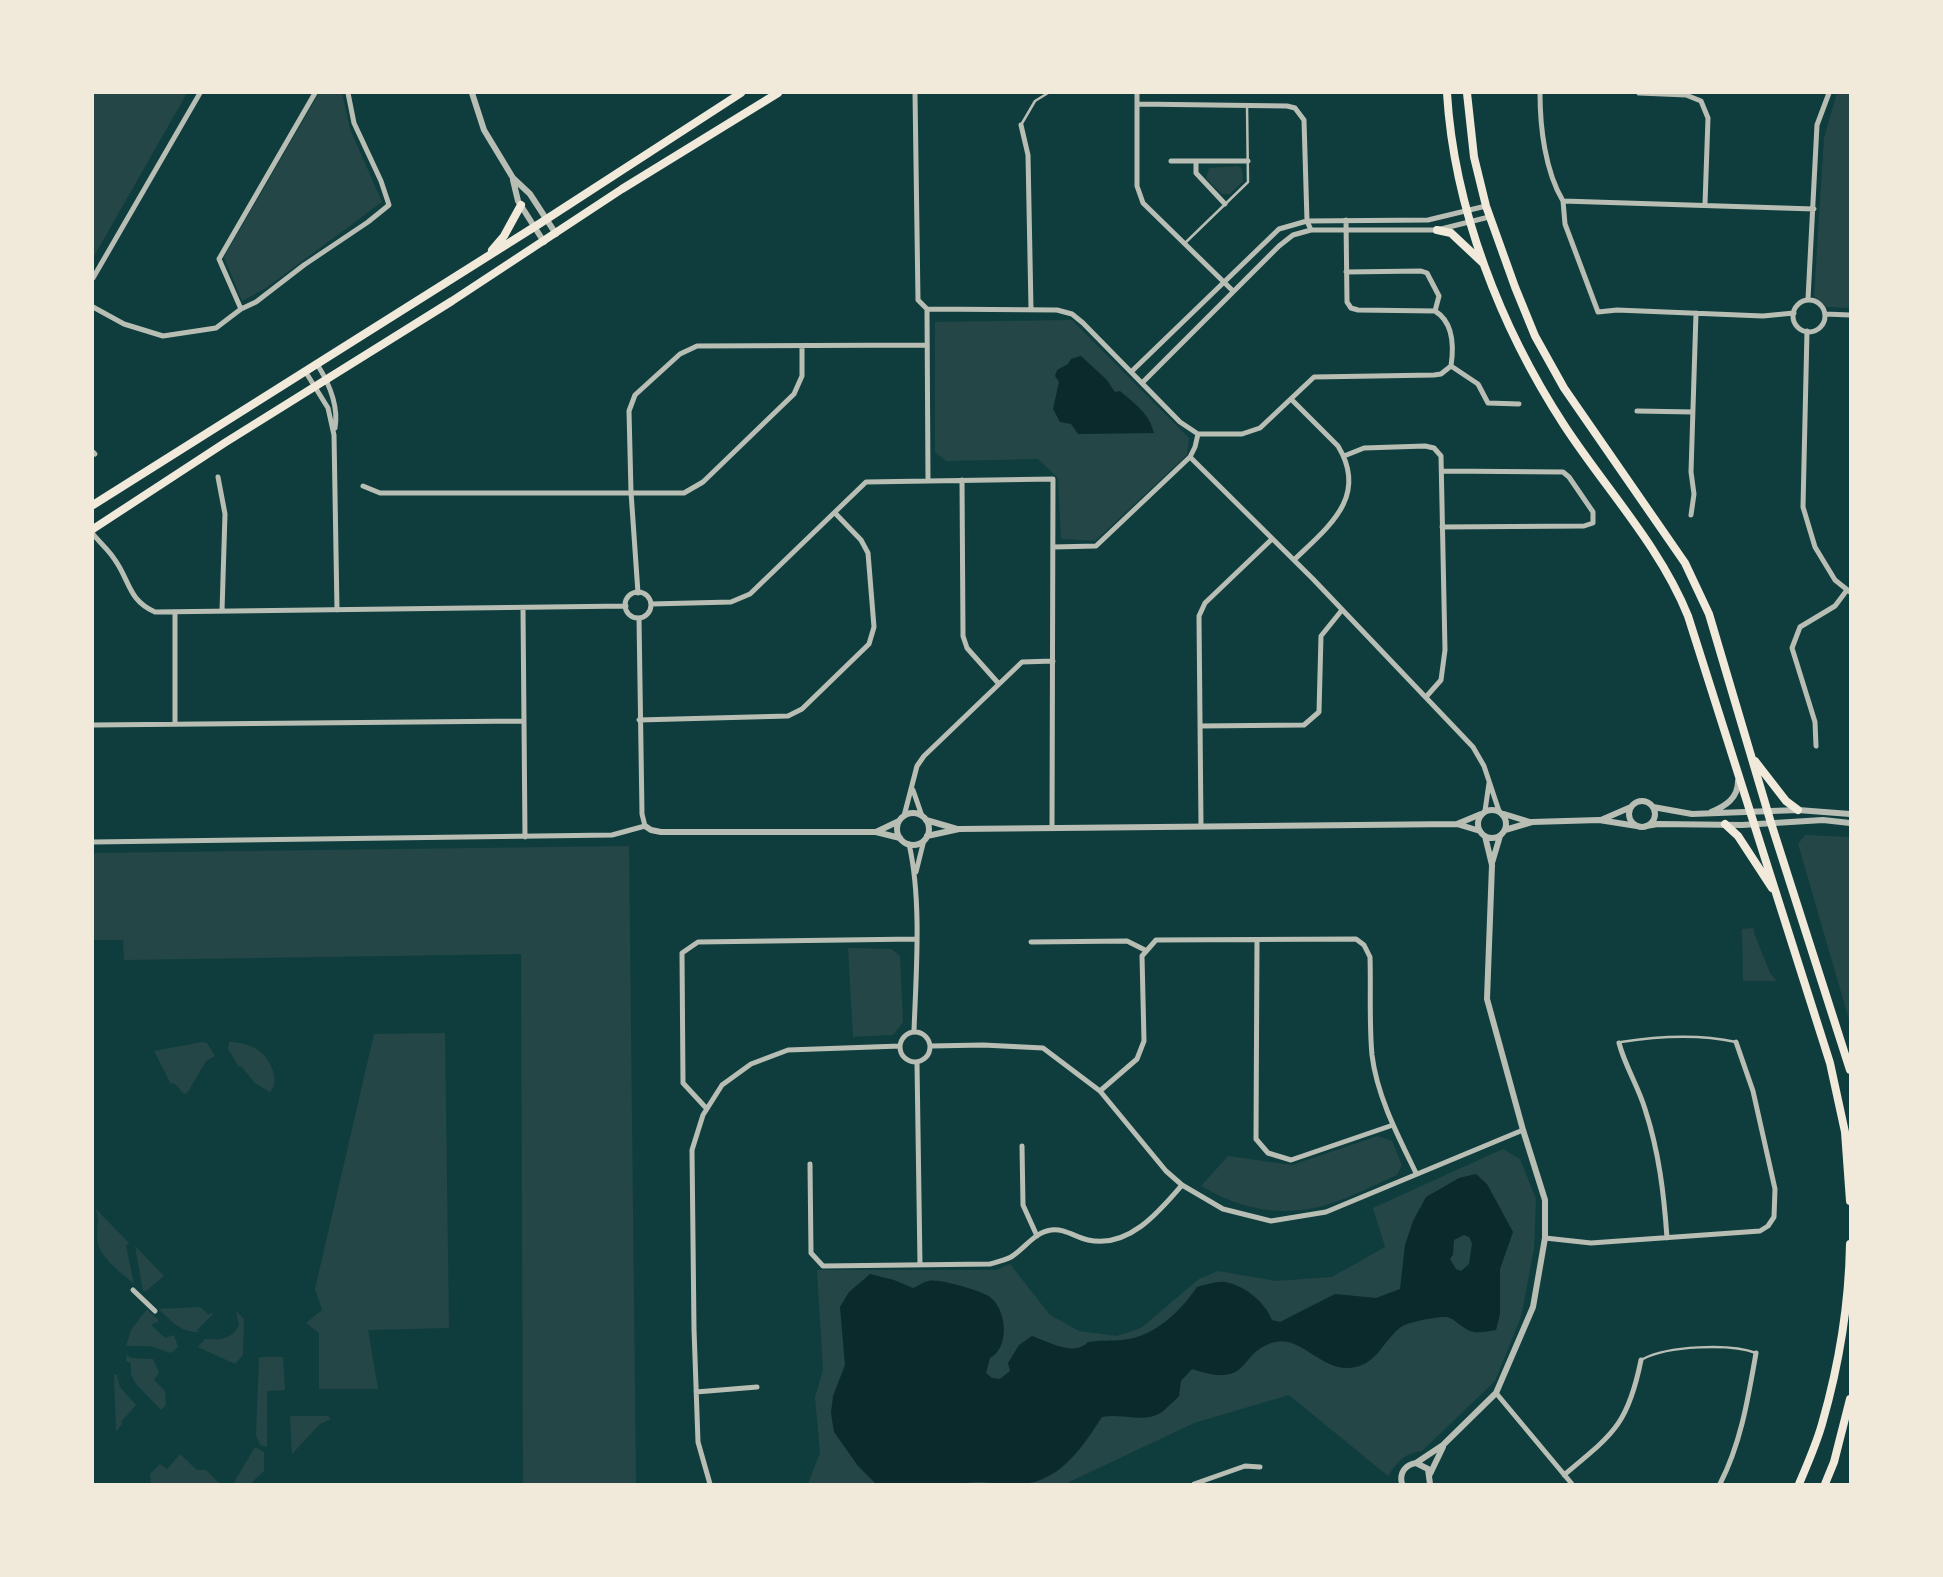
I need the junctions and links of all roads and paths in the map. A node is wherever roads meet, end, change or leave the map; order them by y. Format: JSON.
{"nodes":[{"id":1,"x":200,"y":93,"type":"edge"},
{"id":2,"x":315,"y":93,"type":"edge"},
{"id":3,"x":348,"y":93,"type":"edge"},
{"id":4,"x":472,"y":93,"type":"edge"},
{"id":5,"x":741,"y":93,"type":"edge"},
{"id":6,"x":778,"y":93,"type":"edge"},
{"id":7,"x":915,"y":93,"type":"edge"},
{"id":8,"x":1048,"y":93,"type":"edge"},
{"id":9,"x":1137,"y":93,"type":"edge"},
{"id":10,"x":1447,"y":93,"type":"edge"},
{"id":11,"x":1467,"y":93,"type":"edge"},
{"id":12,"x":1540,"y":93,"type":"edge"},
{"id":13,"x":1639,"y":93,"type":"edge"},
{"id":14,"x":1829,"y":93,"type":"edge"},
{"id":15,"x":1137,"y":104,"type":"junction"},
{"id":16,"x":1247,"y":105,"type":"junction"},
{"id":17,"x":1021,"y":125,"type":"joint"},
{"id":18,"x":1248,"y":161,"type":"junction"},
{"id":19,"x":1171,"y":162,"type":"dead end"},
{"id":20,"x":1196,"y":163,"type":"junction"},
{"id":21,"x":513,"y":178,"type":"junction"},
{"id":22,"x":1563,"y":201,"type":"junction"},
{"id":23,"x":1225,"y":204,"type":"junction"},
{"id":24,"x":1705,"y":204,"type":"junction"},
{"id":25,"x":521,"y":205,"type":"junction"},
{"id":26,"x":1486,"y":206,"type":"junction"},
{"id":27,"x":1814,"y":209,"type":"junction"},
{"id":28,"x":1468,"y":211,"type":"junction"},
{"id":29,"x":1489,"y":217,"type":"junction"},
{"id":30,"x":546,"y":219,"type":"junction"},
{"id":31,"x":1346,"y":220,"type":"junction"},
{"id":32,"x":1307,"y":221,"type":"junction"},
{"id":33,"x":1471,"y":222,"type":"junction"},
{"id":34,"x":534,"y":227,"type":"junction"},
{"id":35,"x":1311,"y":230,"type":"junction"},
{"id":36,"x":1346,"y":230,"type":"junction"},
{"id":37,"x":1437,"y":230,"type":"junction"},
{"id":38,"x":556,"y":234,"type":"junction"},
{"id":39,"x":544,"y":242,"type":"junction"},
{"id":40,"x":1184,"y":244,"type":"junction"},
{"id":41,"x":485,"y":258,"type":"junction"},
{"id":42,"x":1485,"y":265,"type":"junction"},
{"id":43,"x":1346,"y":272,"type":"junction"},
{"id":44,"x":93,"y":278,"type":"edge"},
{"id":45,"x":1223,"y":281,"type":"junction"},
{"id":46,"x":1233,"y":291,"type":"junction"},
{"id":47,"x":1808,"y":299,"type":"junction"},
{"id":48,"x":93,"y":307,"type":"edge"},
{"id":49,"x":241,"y":309,"type":"junction"},
{"id":50,"x":927,"y":309,"type":"junction"},
{"id":51,"x":1031,"y":309,"type":"junction"},
{"id":52,"x":1435,"y":311,"type":"junction"},
{"id":53,"x":1696,"y":313,"type":"junction"},
{"id":54,"x":1794,"y":313,"type":"junction"},
{"id":55,"x":1825,"y":314,"type":"junction"},
{"id":56,"x":1850,"y":315,"type":"edge"},
{"id":57,"x":1807,"y":331,"type":"junction"},
{"id":58,"x":927,"y":345,"type":"junction"},
{"id":59,"x":802,"y":346,"type":"junction"},
{"id":60,"x":317,"y":364,"type":"junction"},
{"id":61,"x":1451,"y":366,"type":"junction"},
{"id":62,"x":305,"y":371,"type":"junction"},
{"id":63,"x":1131,"y":372,"type":"junction"},
{"id":64,"x":327,"y":379,"type":"junction"},
{"id":65,"x":1142,"y":383,"type":"junction"},
{"id":66,"x":315,"y":386,"type":"junction"},
{"id":67,"x":1291,"y":399,"type":"junction"},
{"id":68,"x":1519,"y":404,"type":"dead end"},
{"id":69,"x":1637,"y":411,"type":"dead end"},
{"id":70,"x":1693,"y":412,"type":"junction"},
{"id":71,"x":1198,"y":434,"type":"junction"},
{"id":72,"x":334,"y":435,"type":"junction"},
{"id":73,"x":1344,"y":456,"type":"junction"},
{"id":74,"x":1190,"y":457,"type":"junction"},
{"id":75,"x":1442,"y":471,"type":"junction"},
{"id":76,"x":218,"y":477,"type":"dead end"},
{"id":77,"x":928,"y":480,"type":"junction"},
{"id":78,"x":962,"y":480,"type":"junction"},
{"id":79,"x":363,"y":486,"type":"dead end"},
{"id":80,"x":631,"y":492,"type":"junction"},
{"id":81,"x":93,"y":505,"type":"edge"},
{"id":82,"x":835,"y":513,"type":"junction"},
{"id":83,"x":1691,"y":515,"type":"dead end"},
{"id":84,"x":1443,"y":527,"type":"junction"},
{"id":85,"x":93,"y":529,"type":"edge"},
{"id":86,"x":93,"y":534,"type":"edge"},
{"id":87,"x":1272,"y":539,"type":"junction"},
{"id":88,"x":1053,"y":547,"type":"junction"},
{"id":89,"x":1294,"y":560,"type":"junction"},
{"id":90,"x":1849,"y":591,"type":"edge"},
{"id":91,"x":638,"y":593,"type":"junction"},
{"id":92,"x":651,"y":604,"type":"junction"},
{"id":93,"x":626,"y":606,"type":"junction"},
{"id":94,"x":523,"y":608,"type":"junction"},
{"id":95,"x":337,"y":610,"type":"junction"},
{"id":96,"x":1342,"y":610,"type":"junction"},
{"id":97,"x":222,"y":611,"type":"junction"},
{"id":98,"x":175,"y":612,"type":"junction"},
{"id":99,"x":639,"y":618,"type":"junction"},
{"id":100,"x":1053,"y":661,"type":"junction"},
{"id":101,"x":999,"y":684,"type":"junction"},
{"id":102,"x":1426,"y":697,"type":"junction"},
{"id":103,"x":639,"y":720,"type":"junction"},
{"id":104,"x":523,"y":721,"type":"junction"},
{"id":105,"x":175,"y":724,"type":"junction"},
{"id":106,"x":93,"y":725,"type":"edge"},
{"id":107,"x":1200,"y":726,"type":"junction"},
{"id":108,"x":1816,"y":746,"type":"dead end"},
{"id":109,"x":1751,"y":756,"type":"junction"},
{"id":110,"x":1737,"y":772,"type":"junction"},
{"id":111,"x":1489,"y":780,"type":"junction"},
{"id":112,"x":913,"y":790,"type":"junction"},
{"id":113,"x":1631,"y":807,"type":"junction"},
{"id":114,"x":1653,"y":807,"type":"junction"},
{"id":115,"x":1798,"y":810,"type":"junction"},
{"id":116,"x":1768,"y":811,"type":"junction"},
{"id":117,"x":1501,"y":812,"type":"junction"},
{"id":118,"x":1483,"y":813,"type":"junction"},
{"id":119,"x":1750,"y":813,"type":"junction"},
{"id":120,"x":1706,"y":814,"type":"junction"},
{"id":121,"x":1850,"y":814,"type":"edge"},
{"id":122,"x":924,"y":818,"type":"junction"},
{"id":123,"x":902,"y":819,"type":"junction"},
{"id":124,"x":1599,"y":820,"type":"junction"},
{"id":125,"x":1532,"y":822,"type":"junction"},
{"id":126,"x":1771,"y":823,"type":"junction"},
{"id":127,"x":1850,"y":823,"type":"edge"},
{"id":128,"x":1457,"y":824,"type":"junction"},
{"id":129,"x":1725,"y":824,"type":"junction"},
{"id":130,"x":1754,"y":825,"type":"junction"},
{"id":131,"x":645,"y":826,"type":"junction"},
{"id":132,"x":1201,"y":826,"type":"junction"},
{"id":133,"x":1637,"y":826,"type":"junction"},
{"id":134,"x":1646,"y":826,"type":"junction"},
{"id":135,"x":1052,"y":827,"type":"junction"},
{"id":136,"x":959,"y":829,"type":"junction"},
{"id":137,"x":876,"y":832,"type":"junction"},
{"id":138,"x":1503,"y":833,"type":"junction"},
{"id":139,"x":1483,"y":834,"type":"junction"},
{"id":140,"x":524,"y":837,"type":"junction"},
{"id":141,"x":900,"y":838,"type":"junction"},
{"id":142,"x":926,"y":838,"type":"junction"},
{"id":143,"x":93,"y":842,"type":"edge"},
{"id":144,"x":909,"y":844,"type":"junction"},
{"id":145,"x":1492,"y":865,"type":"junction"},
{"id":146,"x":915,"y":875,"type":"junction"},
{"id":147,"x":1777,"y":897,"type":"junction"},
{"id":148,"x":916,"y":939,"type":"junction"},
{"id":149,"x":1257,"y":940,"type":"junction"},
{"id":150,"x":1031,"y":942,"type":"dead end"},
{"id":151,"x":1145,"y":950,"type":"junction"},
{"id":152,"x":914,"y":1031,"type":"junction"},
{"id":153,"x":1619,"y":1042,"type":"joint"},
{"id":154,"x":1736,"y":1042,"type":"joint"},
{"id":155,"x":900,"y":1045,"type":"junction"},
{"id":156,"x":931,"y":1046,"type":"junction"},
{"id":157,"x":917,"y":1063,"type":"junction"},
{"id":158,"x":1850,"y":1070,"type":"edge"},
{"id":159,"x":1100,"y":1091,"type":"junction"},
{"id":160,"x":706,"y":1109,"type":"junction"},
{"id":161,"x":1393,"y":1125,"type":"junction"},
{"id":162,"x":1523,"y":1130,"type":"junction"},
{"id":163,"x":1022,"y":1146,"type":"dead end"},
{"id":164,"x":810,"y":1164,"type":"dead end"},
{"id":165,"x":1416,"y":1173,"type":"junction"},
{"id":166,"x":1182,"y":1185,"type":"junction"},
{"id":167,"x":1850,"y":1201,"type":"edge"},
{"id":168,"x":1037,"y":1236,"type":"junction"},
{"id":169,"x":1545,"y":1238,"type":"junction"},
{"id":170,"x":1667,"y":1238,"type":"junction"},
{"id":171,"x":1850,"y":1244,"type":"edge"},
{"id":172,"x":920,"y":1265,"type":"junction"},
{"id":173,"x":133,"y":1290,"type":"dead end"},
{"id":174,"x":155,"y":1311,"type":"dead end"},
{"id":175,"x":1756,"y":1353,"type":"joint"},
{"id":176,"x":1641,"y":1360,"type":"joint"},
{"id":177,"x":757,"y":1387,"type":"dead end"},
{"id":178,"x":696,"y":1392,"type":"junction"},
{"id":179,"x":1496,"y":1393,"type":"junction"},
{"id":180,"x":1850,"y":1399,"type":"edge"},
{"id":181,"x":1443,"y":1445,"type":"junction"},
{"id":182,"x":1416,"y":1463,"type":"junction"},
{"id":183,"x":1261,"y":1467,"type":"dead end"},
{"id":184,"x":1564,"y":1475,"type":"junction"},
{"id":185,"x":1401,"y":1476,"type":"junction"},
{"id":186,"x":1431,"y":1480,"type":"edge"},
{"id":187,"x":710,"y":1484,"type":"edge"},
{"id":188,"x":1194,"y":1484,"type":"edge"},
{"id":189,"x":1394,"y":1484,"type":"edge"},
{"id":190,"x":1402,"y":1484,"type":"edge"},
{"id":191,"x":1572,"y":1484,"type":"edge"},
{"id":192,"x":1720,"y":1484,"type":"edge"},
{"id":193,"x":1799,"y":1484,"type":"edge"},
{"id":194,"x":1825,"y":1484,"type":"edge"}],
"edges":[{"from":1,"to":44,"type":"street"},
{"from":2,"to":49,"type":"street"},
{"from":3,"to":49,"type":"street"},
{"from":4,"to":21,"type":"street"},
{"from":5,"to":30,"type":"main road"},
{"from":6,"to":38,"type":"main road"},
{"from":7,"to":50,"type":"street"},
{"from":8,"to":17,"type":"lane"},
{"from":9,"to":15,"type":"street"},
{"from":10,"to":28,"type":"main road"},
{"from":11,"to":26,"type":"main road"},
{"from":12,"to":22,"type":"street"},
{"from":13,"to":24,"type":"street"},
{"from":14,"to":27,"type":"street"},
{"from":15,"to":16,"type":"street"},
{"from":15,"to":40,"type":"street"},
{"from":16,"to":18,"type":"lane"},
{"from":16,"to":32,"type":"street"},
{"from":17,"to":51,"type":"street"},
{"from":18,"to":20,"type":"street"},
{"from":18,"to":23,"type":"lane"},
{"from":19,"to":20,"type":"street"},
{"from":20,"to":23,"type":"street"},
{"from":21,"to":25,"type":"street"},
{"from":21,"to":30,"type":"street"},
{"from":22,"to":24,"type":"street"},
{"from":22,"to":53,"type":"street"},
{"from":23,"to":40,"type":"lane"},
{"from":24,"to":27,"type":"street"},
{"from":25,"to":34,"type":"street"},
{"from":25,"to":41,"type":"main road"},
{"from":26,"to":28,"type":"street"},
{"from":26,"to":29,"type":"main road"},
{"from":27,"to":47,"type":"street"},
{"from":28,"to":31,"type":"street"},
{"from":28,"to":33,"type":"main road"},
{"from":29,"to":33,"type":"street"},
{"from":29,"to":109,"type":"main road"},
{"from":30,"to":34,"type":"main road"},
{"from":30,"to":38,"type":"street"},
{"from":31,"to":32,"type":"street"},
{"from":31,"to":36,"type":"street"},
{"from":32,"to":35,"type":"street"},
{"from":32,"to":45,"type":"street"},
{"from":33,"to":37,"type":"street"},
{"from":33,"to":42,"type":"main road"},
{"from":34,"to":39,"type":"street"},
{"from":34,"to":41,"type":"main road"},
{"from":35,"to":36,"type":"street"},
{"from":35,"to":46,"type":"street"},
{"from":36,"to":37,"type":"street"},
{"from":36,"to":43,"type":"street"},
{"from":37,"to":42,"type":"main road"},
{"from":38,"to":39,"type":"main road"},
{"from":39,"to":64,"type":"main road"},
{"from":40,"to":45,"type":"street"},
{"from":41,"to":60,"type":"main road"},
{"from":42,"to":110,"type":"main road"},
{"from":43,"to":52,"type":"street"},
{"from":43,"to":52,"type":"street"},
{"from":45,"to":46,"type":"street"},
{"from":45,"to":63,"type":"street"},
{"from":46,"to":65,"type":"street"},
{"from":47,"to":54,"type":"street"},
{"from":47,"to":55,"type":"street"},
{"from":48,"to":49,"type":"street"},
{"from":50,"to":51,"type":"street"},
{"from":50,"to":58,"type":"street"},
{"from":51,"to":63,"type":"street"},
{"from":52,"to":61,"type":"street"},
{"from":53,"to":54,"type":"street"},
{"from":53,"to":70,"type":"street"},
{"from":54,"to":57,"type":"street"},
{"from":55,"to":56,"type":"street"},
{"from":55,"to":57,"type":"street"},
{"from":57,"to":90,"type":"street"},
{"from":58,"to":59,"type":"street"},
{"from":58,"to":77,"type":"street"},
{"from":59,"to":80,"type":"street"},
{"from":59,"to":80,"type":"street"},
{"from":60,"to":62,"type":"main road"},
{"from":60,"to":64,"type":"street"},
{"from":61,"to":67,"type":"street"},
{"from":61,"to":68,"type":"street"},
{"from":62,"to":66,"type":"street"},
{"from":62,"to":81,"type":"main road"},
{"from":63,"to":65,"type":"street"},
{"from":64,"to":66,"type":"main road"},
{"from":64,"to":72,"type":"street"},
{"from":65,"to":71,"type":"street"},
{"from":66,"to":72,"type":"street"},
{"from":66,"to":85,"type":"main road"},
{"from":67,"to":71,"type":"street"},
{"from":67,"to":73,"type":"street"},
{"from":69,"to":70,"type":"street"},
{"from":70,"to":83,"type":"street"},
{"from":71,"to":74,"type":"street"},
{"from":72,"to":95,"type":"street"},
{"from":73,"to":75,"type":"street"},
{"from":73,"to":89,"type":"street"},
{"from":74,"to":87,"type":"street"},
{"from":74,"to":88,"type":"street"},
{"from":75,"to":84,"type":"street"},
{"from":75,"to":84,"type":"street"},
{"from":76,"to":97,"type":"street"},
{"from":77,"to":78,"type":"street"},
{"from":77,"to":82,"type":"street"},
{"from":78,"to":88,"type":"street"},
{"from":78,"to":101,"type":"street"},
{"from":79,"to":80,"type":"street"},
{"from":80,"to":91,"type":"street"},
{"from":82,"to":92,"type":"street"},
{"from":82,"to":103,"type":"street"},
{"from":84,"to":102,"type":"street"},
{"from":86,"to":98,"type":"street"},
{"from":87,"to":89,"type":"street"},
{"from":87,"to":107,"type":"street"},
{"from":88,"to":100,"type":"street"},
{"from":89,"to":96,"type":"street"},
{"from":90,"to":108,"type":"street"},
{"from":91,"to":92,"type":"street"},
{"from":91,"to":93,"type":"street"},
{"from":92,"to":99,"type":"street"},
{"from":93,"to":94,"type":"street"},
{"from":93,"to":99,"type":"street"},
{"from":94,"to":95,"type":"street"},
{"from":94,"to":104,"type":"street"},
{"from":95,"to":97,"type":"street"},
{"from":96,"to":102,"type":"street"},
{"from":96,"to":107,"type":"street"},
{"from":97,"to":98,"type":"street"},
{"from":98,"to":105,"type":"street"},
{"from":99,"to":103,"type":"street"},
{"from":100,"to":101,"type":"street"},
{"from":100,"to":135,"type":"street"},
{"from":101,"to":112,"type":"street"},
{"from":102,"to":111,"type":"street"},
{"from":103,"to":131,"type":"street"},
{"from":104,"to":105,"type":"street"},
{"from":104,"to":140,"type":"street"},
{"from":105,"to":106,"type":"street"},
{"from":107,"to":132,"type":"street"},
{"from":109,"to":115,"type":"main road"},
{"from":109,"to":116,"type":"main road"},
{"from":110,"to":119,"type":"main road"},
{"from":110,"to":120,"type":"street"},
{"from":111,"to":117,"type":"street"},
{"from":111,"to":118,"type":"street"},
{"from":112,"to":122,"type":"street"},
{"from":112,"to":123,"type":"street"},
{"from":113,"to":114,"type":"street"},
{"from":113,"to":124,"type":"street"},
{"from":113,"to":133,"type":"street"},
{"from":114,"to":120,"type":"street"},
{"from":114,"to":134,"type":"street"},
{"from":115,"to":116,"type":"street"},
{"from":115,"to":121,"type":"street"},
{"from":116,"to":119,"type":"street"},
{"from":116,"to":126,"type":"main road"},
{"from":117,"to":118,"type":"street"},
{"from":117,"to":125,"type":"street"},
{"from":117,"to":138,"type":"street"},
{"from":118,"to":128,"type":"street"},
{"from":118,"to":139,"type":"street"},
{"from":119,"to":120,"type":"street"},
{"from":119,"to":130,"type":"main road"},
{"from":122,"to":123,"type":"street"},
{"from":122,"to":136,"type":"street"},
{"from":122,"to":142,"type":"street"},
{"from":123,"to":137,"type":"street"},
{"from":123,"to":141,"type":"street"},
{"from":124,"to":125,"type":"street"},
{"from":124,"to":133,"type":"street"},
{"from":125,"to":138,"type":"street"},
{"from":126,"to":127,"type":"street"},
{"from":126,"to":130,"type":"street"},
{"from":126,"to":158,"type":"main road"},
{"from":128,"to":132,"type":"street"},
{"from":128,"to":139,"type":"street"},
{"from":129,"to":130,"type":"street"},
{"from":129,"to":134,"type":"street"},
{"from":129,"to":147,"type":"main road"},
{"from":130,"to":147,"type":"main road"},
{"from":131,"to":137,"type":"street"},
{"from":131,"to":140,"type":"street"},
{"from":132,"to":135,"type":"street"},
{"from":133,"to":134,"type":"street"},
{"from":135,"to":136,"type":"street"},
{"from":136,"to":142,"type":"street"},
{"from":137,"to":141,"type":"street"},
{"from":138,"to":139,"type":"street"},
{"from":138,"to":145,"type":"street"},
{"from":139,"to":145,"type":"street"},
{"from":140,"to":143,"type":"street"},
{"from":141,"to":144,"type":"street"},
{"from":142,"to":144,"type":"street"},
{"from":142,"to":146,"type":"street"},
{"from":144,"to":146,"type":"street"},
{"from":145,"to":162,"type":"street"},
{"from":146,"to":148,"type":"street"},
{"from":147,"to":167,"type":"main road"},
{"from":148,"to":152,"type":"street"},
{"from":148,"to":160,"type":"street"},
{"from":149,"to":151,"type":"street"},
{"from":149,"to":161,"type":"street"},
{"from":149,"to":161,"type":"street"},
{"from":150,"to":151,"type":"street"},
{"from":151,"to":159,"type":"street"},
{"from":152,"to":155,"type":"street"},
{"from":152,"to":156,"type":"street"},
{"from":153,"to":154,"type":"lane"},
{"from":153,"to":170,"type":"street"},
{"from":154,"to":170,"type":"street"},
{"from":155,"to":157,"type":"street"},
{"from":155,"to":160,"type":"street"},
{"from":156,"to":157,"type":"street"},
{"from":156,"to":159,"type":"street"},
{"from":157,"to":172,"type":"street"},
{"from":159,"to":166,"type":"street"},
{"from":160,"to":178,"type":"street"},
{"from":161,"to":165,"type":"street"},
{"from":162,"to":165,"type":"street"},
{"from":162,"to":169,"type":"street"},
{"from":163,"to":168,"type":"street"},
{"from":164,"to":172,"type":"street"},
{"from":165,"to":166,"type":"street"},
{"from":166,"to":168,"type":"street"},
{"from":168,"to":172,"type":"street"},
{"from":169,"to":170,"type":"street"},
{"from":169,"to":179,"type":"street"},
{"from":171,"to":193,"type":"main road"},
{"from":173,"to":174,"type":"street"},
{"from":175,"to":176,"type":"lane"},
{"from":175,"to":192,"type":"street"},
{"from":176,"to":184,"type":"street"},
{"from":177,"to":178,"type":"street"},
{"from":178,"to":187,"type":"street"},
{"from":179,"to":181,"type":"street"},
{"from":179,"to":184,"type":"street"},
{"from":180,"to":194,"type":"main road"},
{"from":181,"to":182,"type":"street"},
{"from":181,"to":186,"type":"street"},
{"from":182,"to":185,"type":"street"},
{"from":182,"to":186,"type":"street"},
{"from":183,"to":188,"type":"street"},
{"from":184,"to":191,"type":"street"},
{"from":185,"to":189,"type":"street"},
{"from":185,"to":190,"type":"street"}]}
